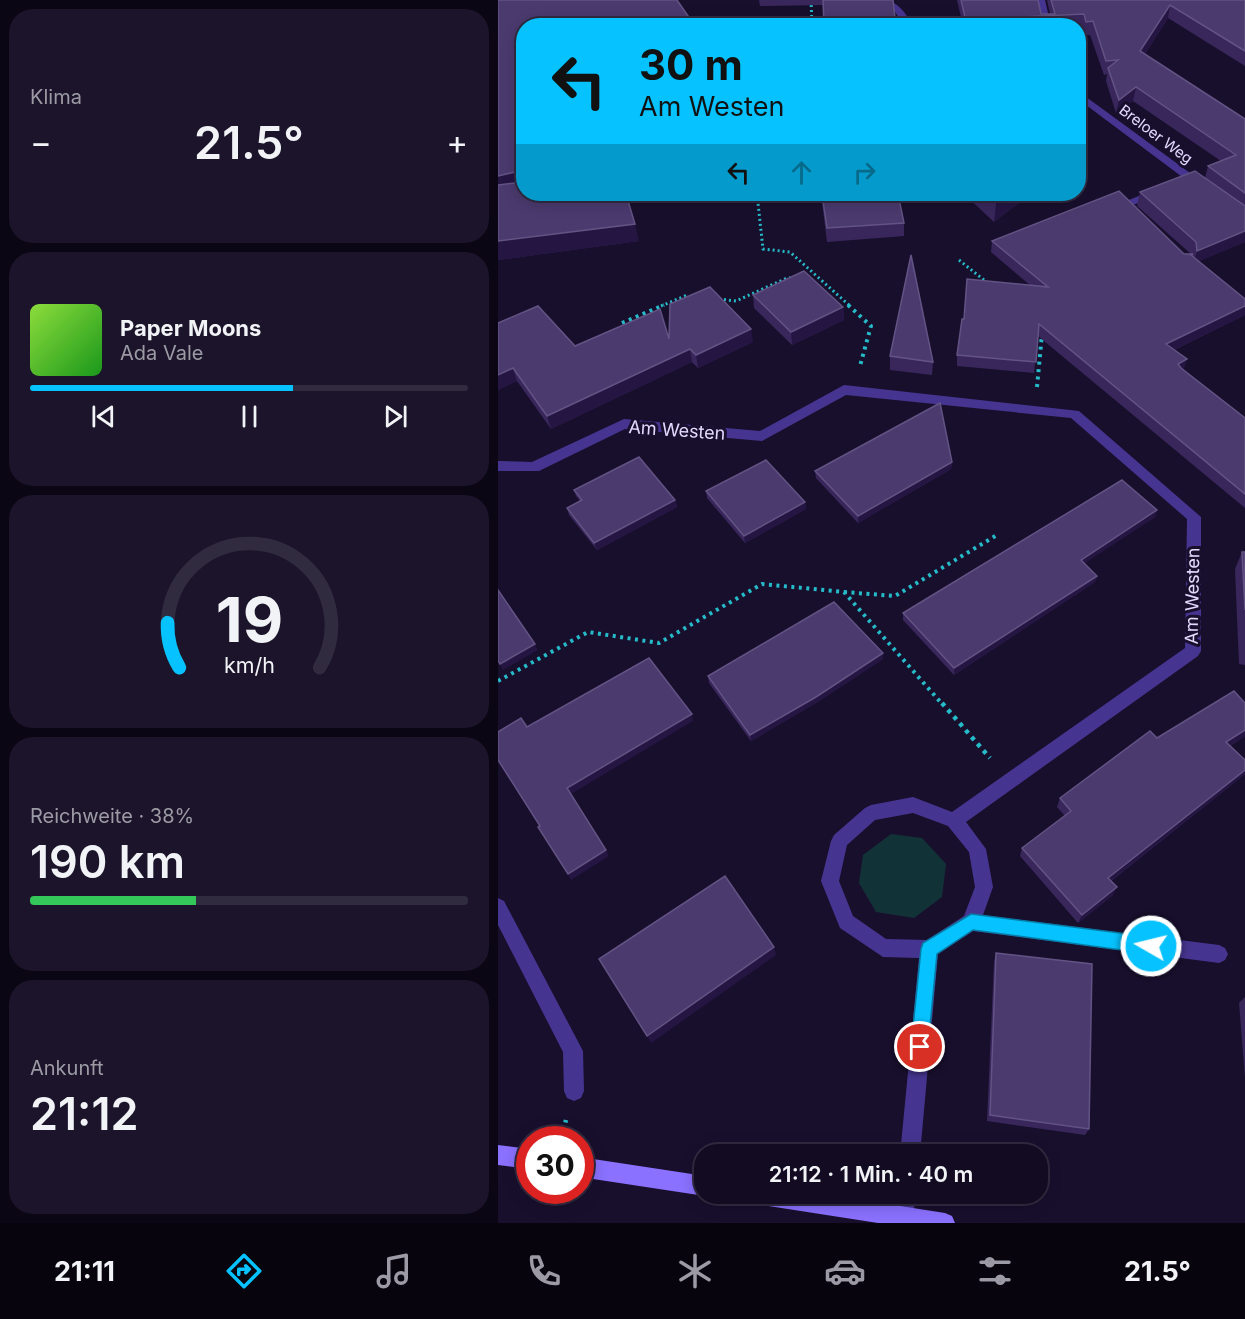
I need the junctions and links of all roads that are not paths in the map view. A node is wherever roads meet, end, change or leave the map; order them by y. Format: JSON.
{"nodes":[{"id":1,"x":884,"y":0,"type":"edge"},
{"id":2,"x":1040,"y":0,"type":"edge"},
{"id":3,"x":904,"y":18,"type":"edge"},
{"id":4,"x":1044,"y":18,"type":"edge"},
{"id":5,"x":1086,"y":101,"type":"edge"},
{"id":6,"x":1180,"y":183,"type":"junction"},
{"id":7,"x":1209,"y":192,"type":"edge"},
{"id":8,"x":1143,"y":220,"type":"edge"},
{"id":9,"x":498,"y":466,"type":"edge"},
{"id":10,"x":954,"y":820,"type":"junction"},
{"id":11,"x":498,"y":907,"type":"edge"},
{"id":12,"x":971,"y":922,"type":"junction"},
{"id":13,"x":929,"y":949,"type":"junction"},
{"id":14,"x":1219,"y":954,"type":"dead end"},
{"id":15,"x":574,"y":1091,"type":"dead end"},
{"id":16,"x":911,"y":1144,"type":"edge"},
{"id":17,"x":498,"y":1155,"type":"edge"},
{"id":18,"x":516,"y":1158,"type":"edge"},
{"id":19,"x":594,"y":1169,"type":"edge"},
{"id":20,"x":694,"y":1184,"type":"edge"},
{"id":21,"x":813,"y":1204,"type":"edge"},
{"id":22,"x":905,"y":1204,"type":"edge"},
{"id":23,"x":903,"y":1220,"type":"edge"},
{"id":24,"x":945,"y":1223,"type":"edge"}],
"edges":[{"from":1,"to":3,"type":"street"},
{"from":2,"to":4,"type":"street"},
{"from":5,"to":6,"type":"street","name":"Breloer Weg"},
{"from":6,"to":7,"type":"street","name":"Breloer Weg"},
{"from":6,"to":8,"type":"street"},
{"from":9,"to":10,"type":"street","name":"Am Westen"},
{"from":10,"to":12,"type":"street"},
{"from":10,"to":13,"type":"street"},
{"from":11,"to":15,"type":"street"},
{"from":12,"to":13,"type":"street"},
{"from":12,"to":14,"type":"street"},
{"from":13,"to":16,"type":"street"},
{"from":17,"to":18,"type":"main road"},
{"from":19,"to":20,"type":"main road"},
{"from":21,"to":23,"type":"main road"},
{"from":22,"to":23,"type":"street"},
{"from":23,"to":24,"type":"main road"}]}
